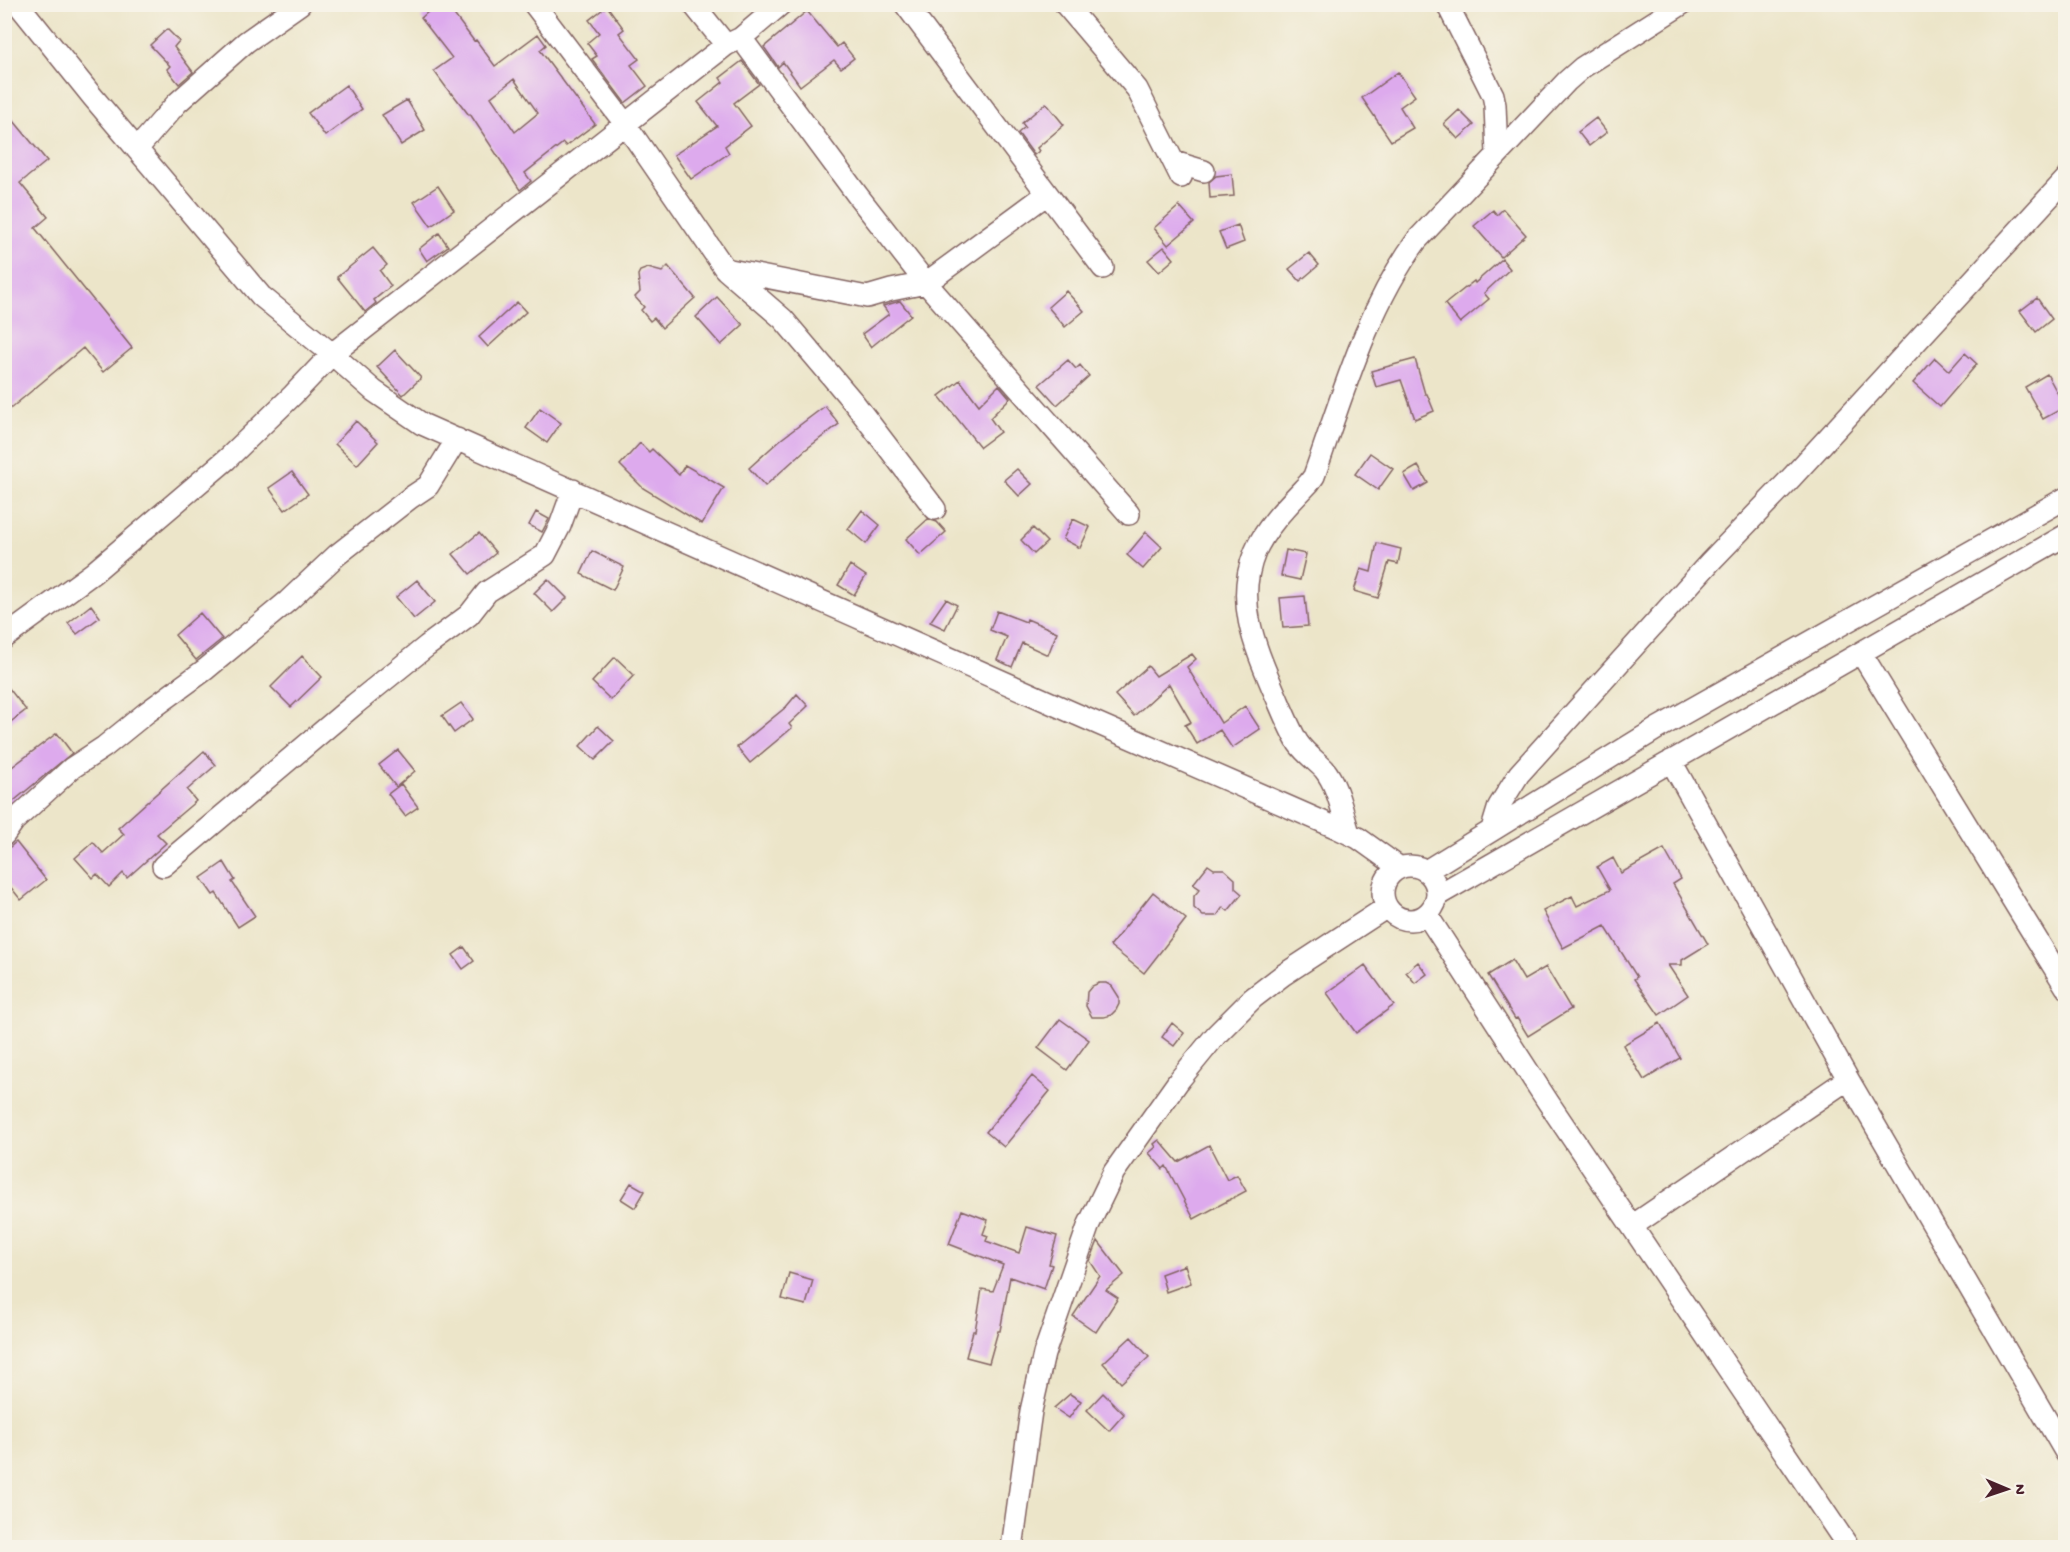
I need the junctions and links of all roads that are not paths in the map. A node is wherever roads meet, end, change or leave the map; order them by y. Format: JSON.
{"nodes":[{"id":1,"x":18,"y":4,"type":"edge"},
{"id":2,"x":300,"y":4,"type":"edge"},
{"id":3,"x":534,"y":4,"type":"edge"},
{"id":4,"x":693,"y":4,"type":"edge"},
{"id":5,"x":781,"y":4,"type":"edge"},
{"id":6,"x":905,"y":4,"type":"edge"},
{"id":7,"x":1065,"y":4,"type":"edge"},
{"id":8,"x":1448,"y":4,"type":"edge"},
{"id":9,"x":1682,"y":4,"type":"edge"},
{"id":10,"x":733,"y":42,"type":"junction"},
{"id":11,"x":626,"y":124,"type":"junction"},
{"id":12,"x":137,"y":150,"type":"junction"},
{"id":13,"x":1497,"y":154,"type":"junction"},
{"id":14,"x":1204,"y":171,"type":"dead end"},
{"id":15,"x":2066,"y":179,"type":"edge"},
{"id":16,"x":1047,"y":194,"type":"junction"},
{"id":17,"x":1103,"y":268,"type":"dead end"},
{"id":18,"x":725,"y":269,"type":"junction"},
{"id":19,"x":926,"y":283,"type":"junction"},
{"id":20,"x":332,"y":354,"type":"junction"},
{"id":21,"x":458,"y":439,"type":"junction"},
{"id":22,"x":573,"y":490,"type":"junction"},
{"id":23,"x":2066,"y":498,"type":"edge"},
{"id":24,"x":935,"y":510,"type":"dead end"},
{"id":25,"x":1129,"y":514,"type":"dead end"},
{"id":26,"x":2066,"y":536,"type":"edge"},
{"id":27,"x":4,"y":638,"type":"edge"},
{"id":28,"x":1861,"y":653,"type":"junction"},
{"id":29,"x":1671,"y":761,"type":"junction"},
{"id":30,"x":1492,"y":829,"type":"junction"},
{"id":31,"x":1349,"y":833,"type":"junction"},
{"id":32,"x":4,"y":835,"type":"edge"},
{"id":33,"x":163,"y":866,"type":"dead end"},
{"id":34,"x":1400,"y":868,"type":"junction"},
{"id":35,"x":1426,"y":871,"type":"junction"},
{"id":36,"x":1438,"y":895,"type":"junction"},
{"id":37,"x":1387,"y":907,"type":"junction"},
{"id":38,"x":1427,"y":915,"type":"junction"},
{"id":39,"x":2066,"y":987,"type":"edge"},
{"id":40,"x":1848,"y":1079,"type":"junction"},
{"id":41,"x":1632,"y":1226,"type":"junction"},
{"id":42,"x":2066,"y":1453,"type":"edge"},
{"id":43,"x":1012,"y":1548,"type":"edge"},
{"id":44,"x":1848,"y":1548,"type":"edge"}],
"edges":[{"from":1,"to":12,"type":"street"},
{"from":2,"to":12,"type":"street"},
{"from":3,"to":11,"type":"street"},
{"from":4,"to":10,"type":"street"},
{"from":5,"to":10,"type":"street"},
{"from":6,"to":16,"type":"street"},
{"from":7,"to":14,"type":"street"},
{"from":8,"to":13,"type":"street"},
{"from":9,"to":13,"type":"street"},
{"from":10,"to":11,"type":"street"},
{"from":10,"to":19,"type":"street"},
{"from":11,"to":18,"type":"street"},
{"from":11,"to":20,"type":"street"},
{"from":12,"to":20,"type":"street"},
{"from":13,"to":31,"type":"street"},
{"from":15,"to":30,"type":"street"},
{"from":16,"to":17,"type":"street"},
{"from":16,"to":19,"type":"street"},
{"from":18,"to":19,"type":"street"},
{"from":18,"to":24,"type":"street"},
{"from":19,"to":25,"type":"street"},
{"from":20,"to":21,"type":"street"},
{"from":20,"to":27,"type":"street"},
{"from":21,"to":22,"type":"street"},
{"from":21,"to":32,"type":"street"},
{"from":22,"to":31,"type":"street"},
{"from":22,"to":33,"type":"street"},
{"from":23,"to":30,"type":"street"},
{"from":26,"to":28,"type":"street"},
{"from":28,"to":29,"type":"street"},
{"from":28,"to":39,"type":"street"},
{"from":29,"to":36,"type":"street"},
{"from":29,"to":40,"type":"street"},
{"from":30,"to":35,"type":"street"},
{"from":31,"to":34,"type":"street"},
{"from":34,"to":35,"type":"street"},
{"from":34,"to":37,"type":"street"},
{"from":35,"to":36,"type":"street"},
{"from":36,"to":38,"type":"street"},
{"from":37,"to":38,"type":"street"},
{"from":37,"to":43,"type":"street"},
{"from":38,"to":41,"type":"street"},
{"from":40,"to":41,"type":"street"},
{"from":40,"to":42,"type":"street"},
{"from":41,"to":44,"type":"street"}]}
